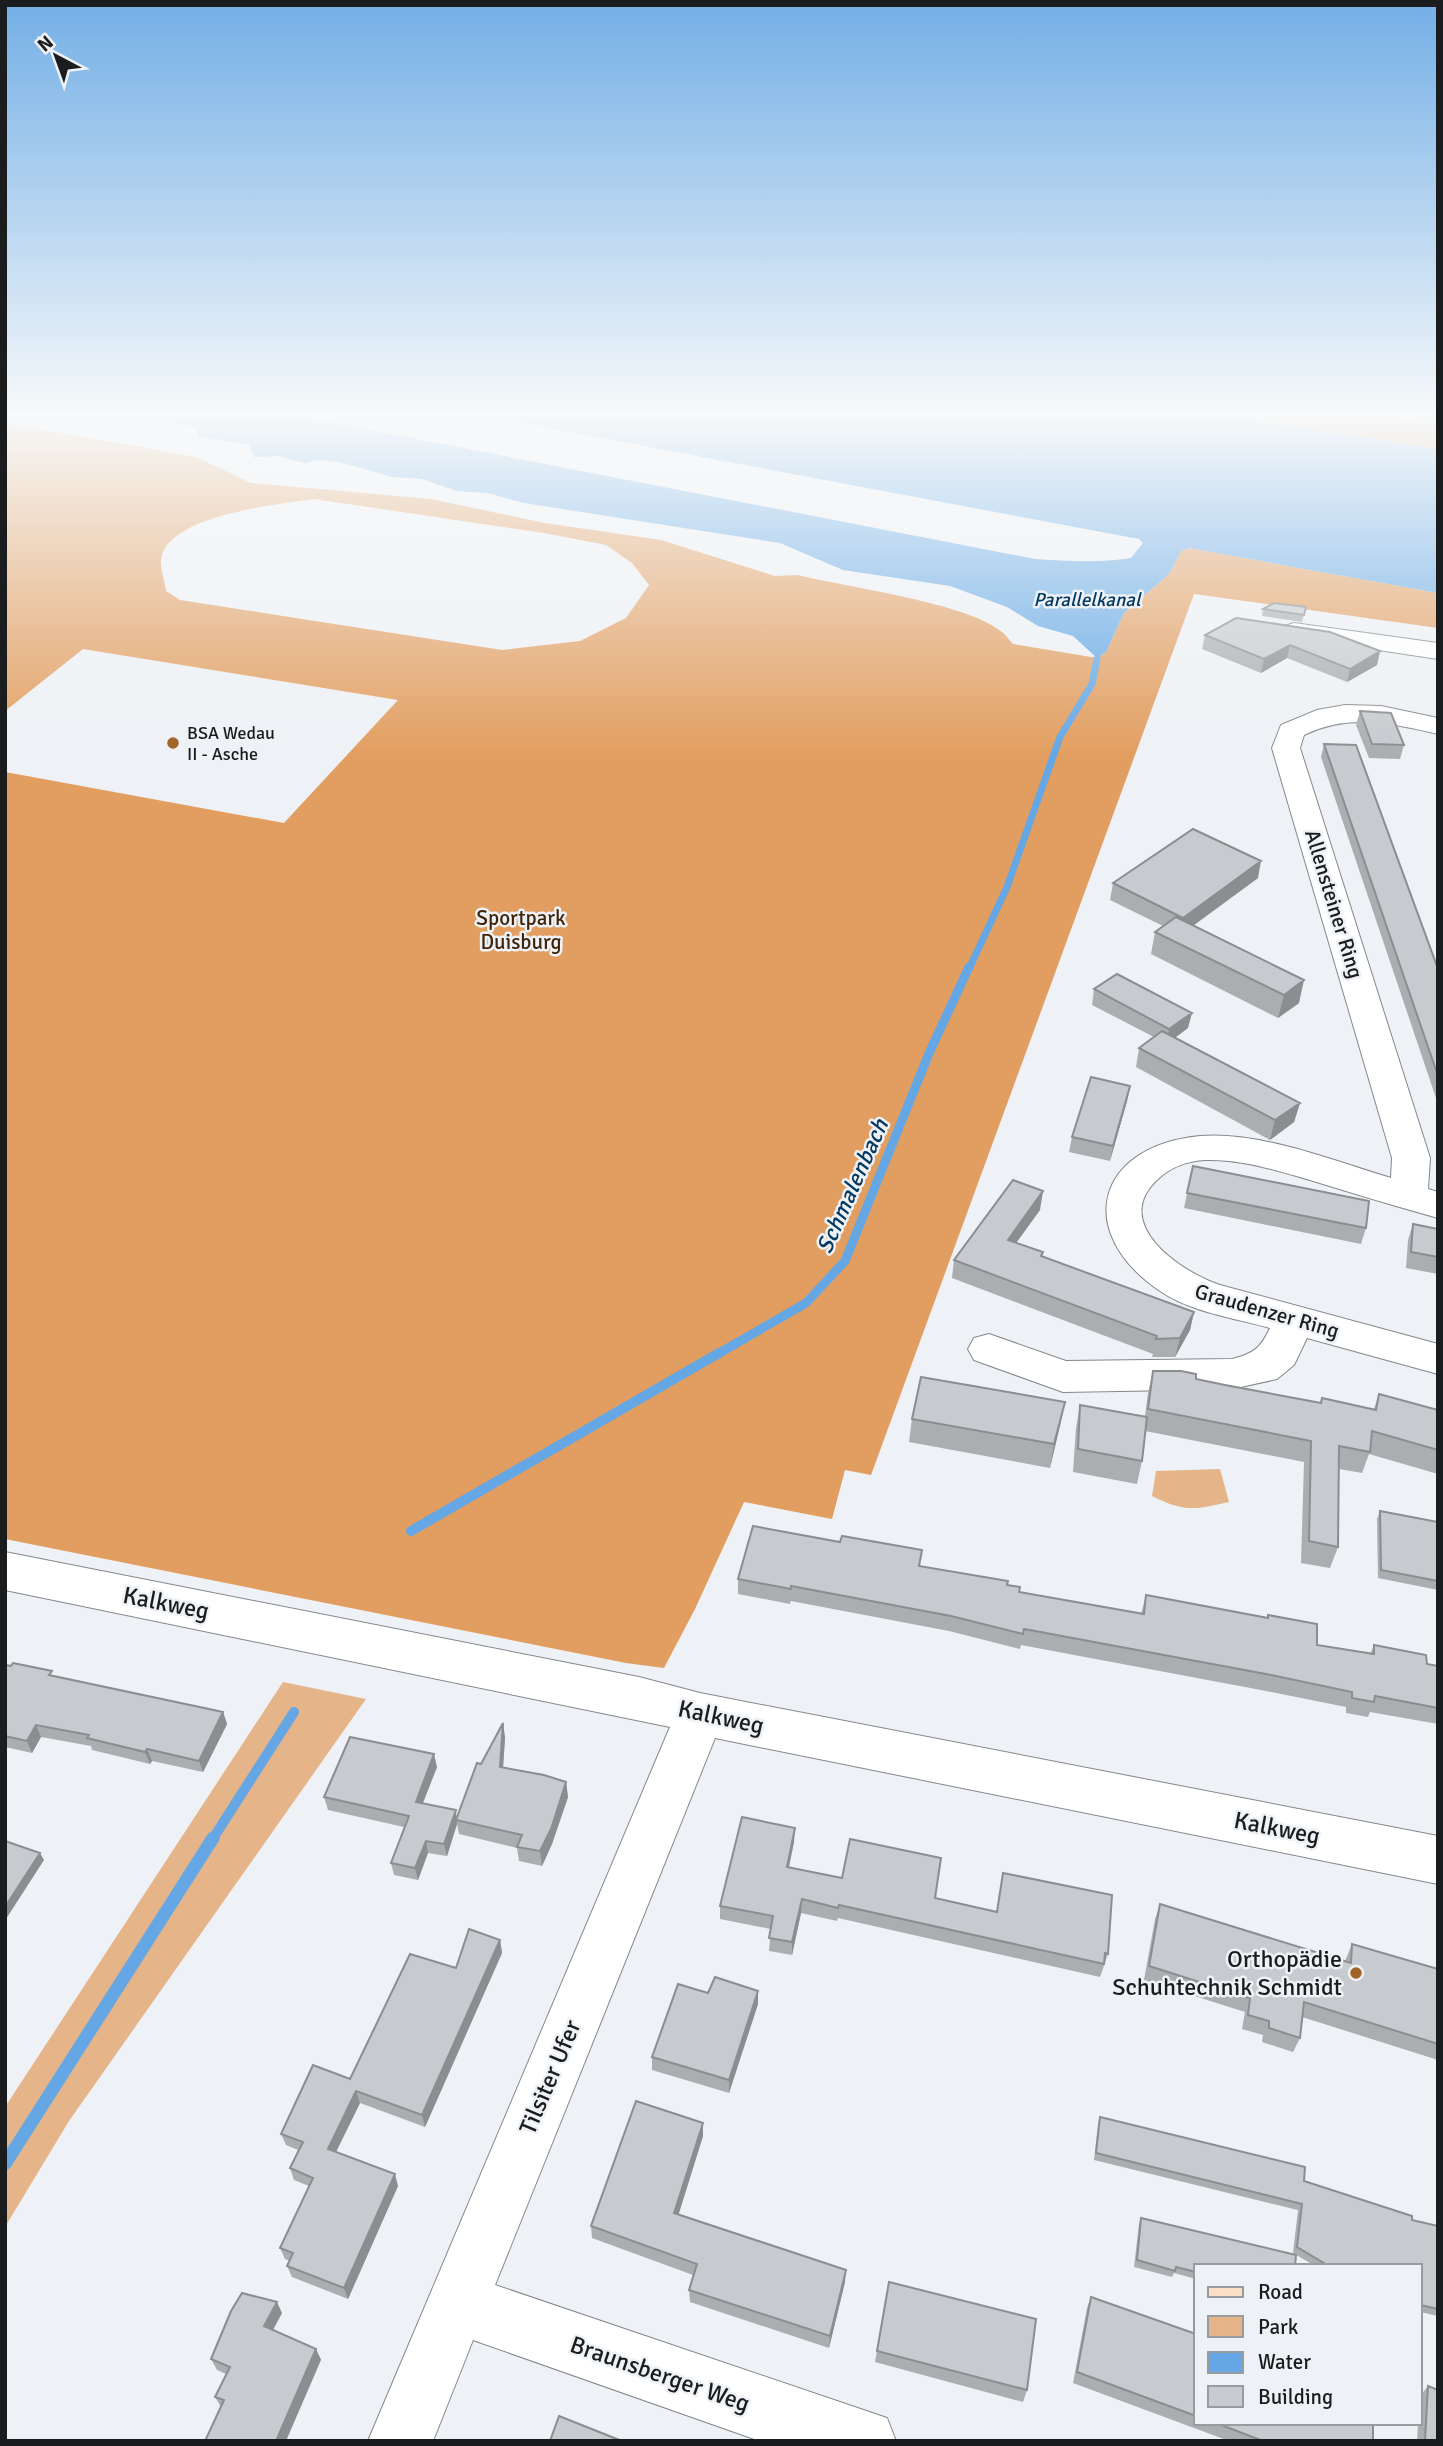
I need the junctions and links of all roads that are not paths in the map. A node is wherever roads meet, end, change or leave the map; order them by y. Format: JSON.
{"nodes":[{"id":1,"x":1272,"y":628,"type":"edge"},
{"id":2,"x":1438,"y":651,"type":"edge"},
{"id":3,"x":1438,"y":726,"type":"edge"},
{"id":4,"x":1423,"y":1200,"type":"edge"},
{"id":5,"x":1294,"y":1321,"type":"junction"},
{"id":6,"x":989,"y":1349,"type":"dead end"},
{"id":7,"x":1438,"y":1359,"type":"edge"},
{"id":8,"x":5,"y":1571,"type":"edge"},
{"id":9,"x":700,"y":1714,"type":"junction"},
{"id":10,"x":1438,"y":1860,"type":"edge"},
{"id":11,"x":456,"y":2303,"type":"junction"},
{"id":12,"x":400,"y":2441,"type":"edge"},
{"id":13,"x":864,"y":2441,"type":"edge"}],
"edges":[{"from":1,"to":2,"type":"street"},
{"from":3,"to":4,"type":"street","name":"Allensteiner Ring"},
{"from":4,"to":5,"type":"street","name":"Graudenzer Ring"},
{"from":5,"to":6,"type":"street"},
{"from":5,"to":7,"type":"street","name":"Graudenzer Ring"},
{"from":8,"to":9,"type":"street","name":"Kalkweg"},
{"from":9,"to":10,"type":"street","name":"Kalkweg"},
{"from":9,"to":11,"type":"street","name":"Tilsiter Ufer"},
{"from":11,"to":12,"type":"street","name":"Tilsiter Ufer"},
{"from":11,"to":13,"type":"street","name":"Braunsberger Weg"}]}
